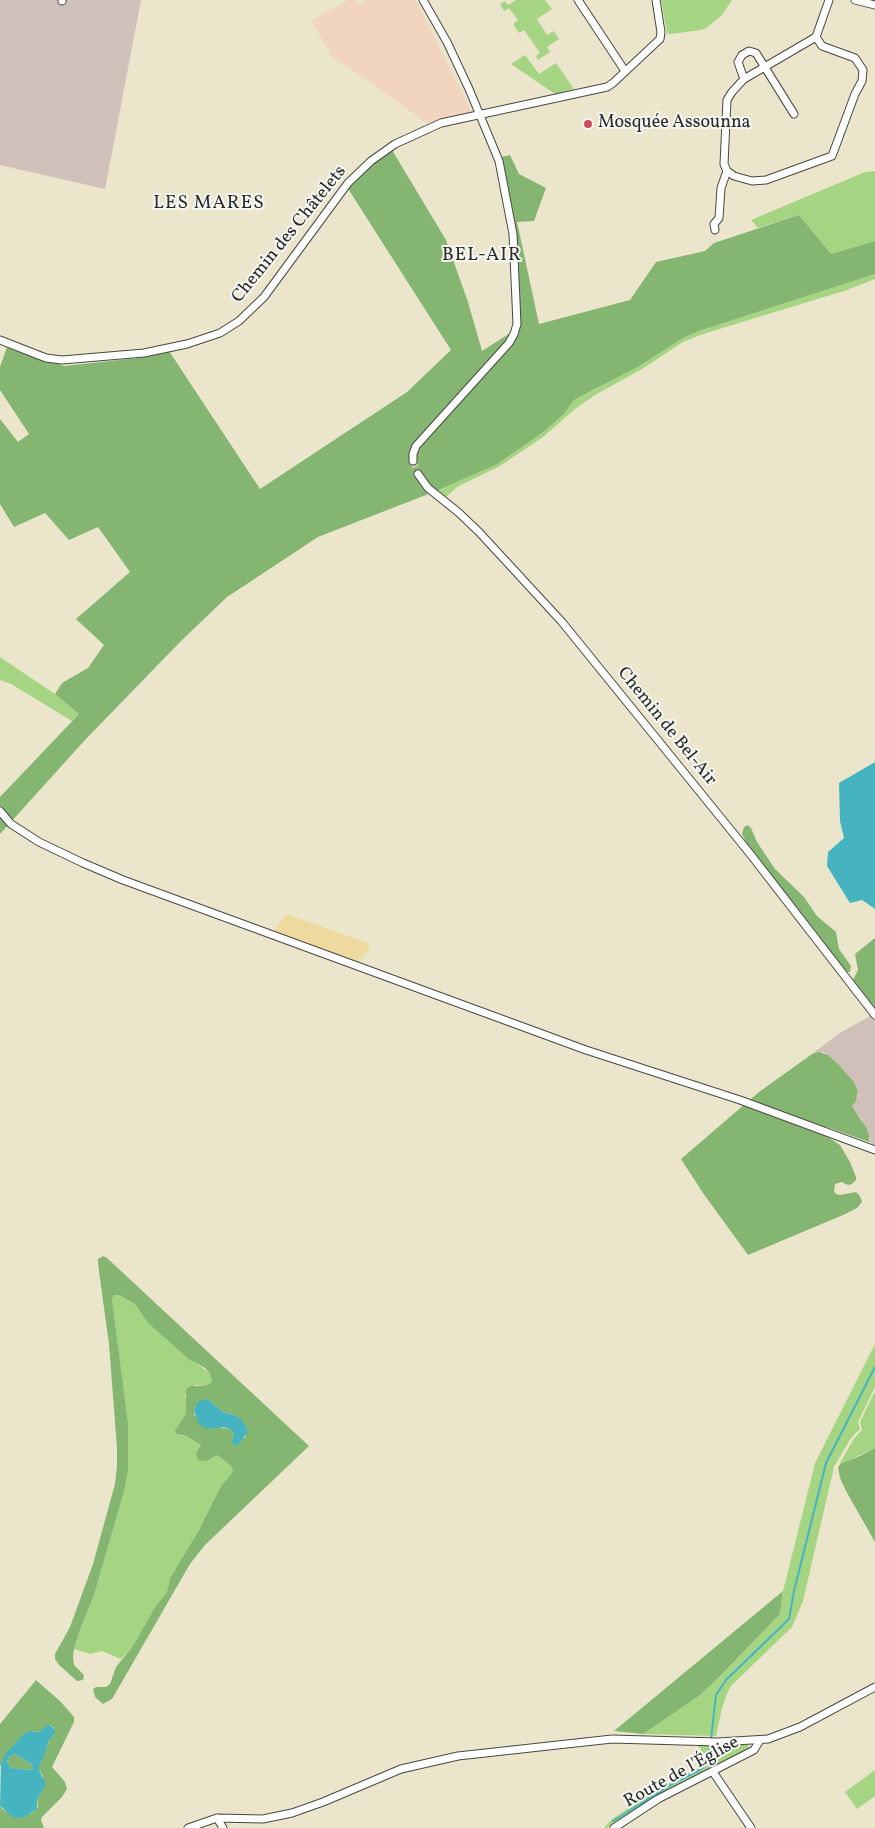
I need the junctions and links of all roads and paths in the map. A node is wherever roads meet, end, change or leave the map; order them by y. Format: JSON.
{"nodes":[{"id":1,"x":423,"y":0,"type":"edge"},
{"id":2,"x":578,"y":0,"type":"edge"},
{"id":3,"x":656,"y":0,"type":"edge"},
{"id":4,"x":829,"y":0,"type":"edge"},
{"id":5,"x":855,"y":0,"type":"edge"},
{"id":6,"x":875,"y":5,"type":"edge"},
{"id":7,"x":816,"y":37,"type":"junction"},
{"id":8,"x":766,"y":66,"type":"junction"},
{"id":9,"x":625,"y":71,"type":"junction"},
{"id":10,"x":744,"y":79,"type":"junction"},
{"id":11,"x":794,"y":114,"type":"dead end"},
{"id":12,"x":480,"y":115,"type":"junction"},
{"id":13,"x":727,"y":171,"type":"junction"},
{"id":14,"x":715,"y":230,"type":"dead end"},
{"id":15,"x":0,"y":340,"type":"edge"},
{"id":16,"x":413,"y":461,"type":"tunnel mouth"},
{"id":17,"x":418,"y":474,"type":"tunnel mouth"},
{"id":18,"x":0,"y":810,"type":"edge"},
{"id":19,"x":875,"y":1015,"type":"edge"},
{"id":20,"x":875,"y":1150,"type":"edge"},
{"id":21,"x":875,"y":1687,"type":"edge"},
{"id":22,"x":760,"y":1740,"type":"junction"},
{"id":23,"x":713,"y":1772,"type":"junction"},
{"id":24,"x":217,"y":1818,"type":"junction"},
{"id":25,"x":188,"y":1828,"type":"edge"},
{"id":26,"x":223,"y":1828,"type":"edge"},
{"id":27,"x":614,"y":1828,"type":"edge"},
{"id":28,"x":751,"y":1828,"type":"edge"}],
"edges":[{"from":1,"to":12,"type":"street"},
{"from":2,"to":9,"type":"street"},
{"from":3,"to":9,"type":"street","name":"Chemin des Châtelets"},
{"from":4,"to":7,"type":"street"},
{"from":5,"to":6,"type":"street"},
{"from":7,"to":8,"type":"street"},
{"from":7,"to":13,"type":"street"},
{"from":8,"to":10,"type":"street"},
{"from":8,"to":10,"type":"street"},
{"from":8,"to":11,"type":"street"},
{"from":9,"to":12,"type":"street","name":"Chemin des Châtelets"},
{"from":10,"to":13,"type":"street"},
{"from":12,"to":15,"type":"street","name":"Chemin des Châtelets"},
{"from":12,"to":16,"type":"street"},
{"from":13,"to":14,"type":"street"},
{"from":17,"to":19,"type":"street","name":"Chemin de Bel-Air"},
{"from":18,"to":20,"type":"street"},
{"from":21,"to":22,"type":"street"},
{"from":22,"to":23,"type":"street","name":"Route de l'Église"},
{"from":22,"to":24,"type":"street"},
{"from":23,"to":27,"type":"street","name":"Route de l'Église"},
{"from":23,"to":28,"type":"street"},
{"from":24,"to":25,"type":"street"},
{"from":24,"to":26,"type":"street"}]}
